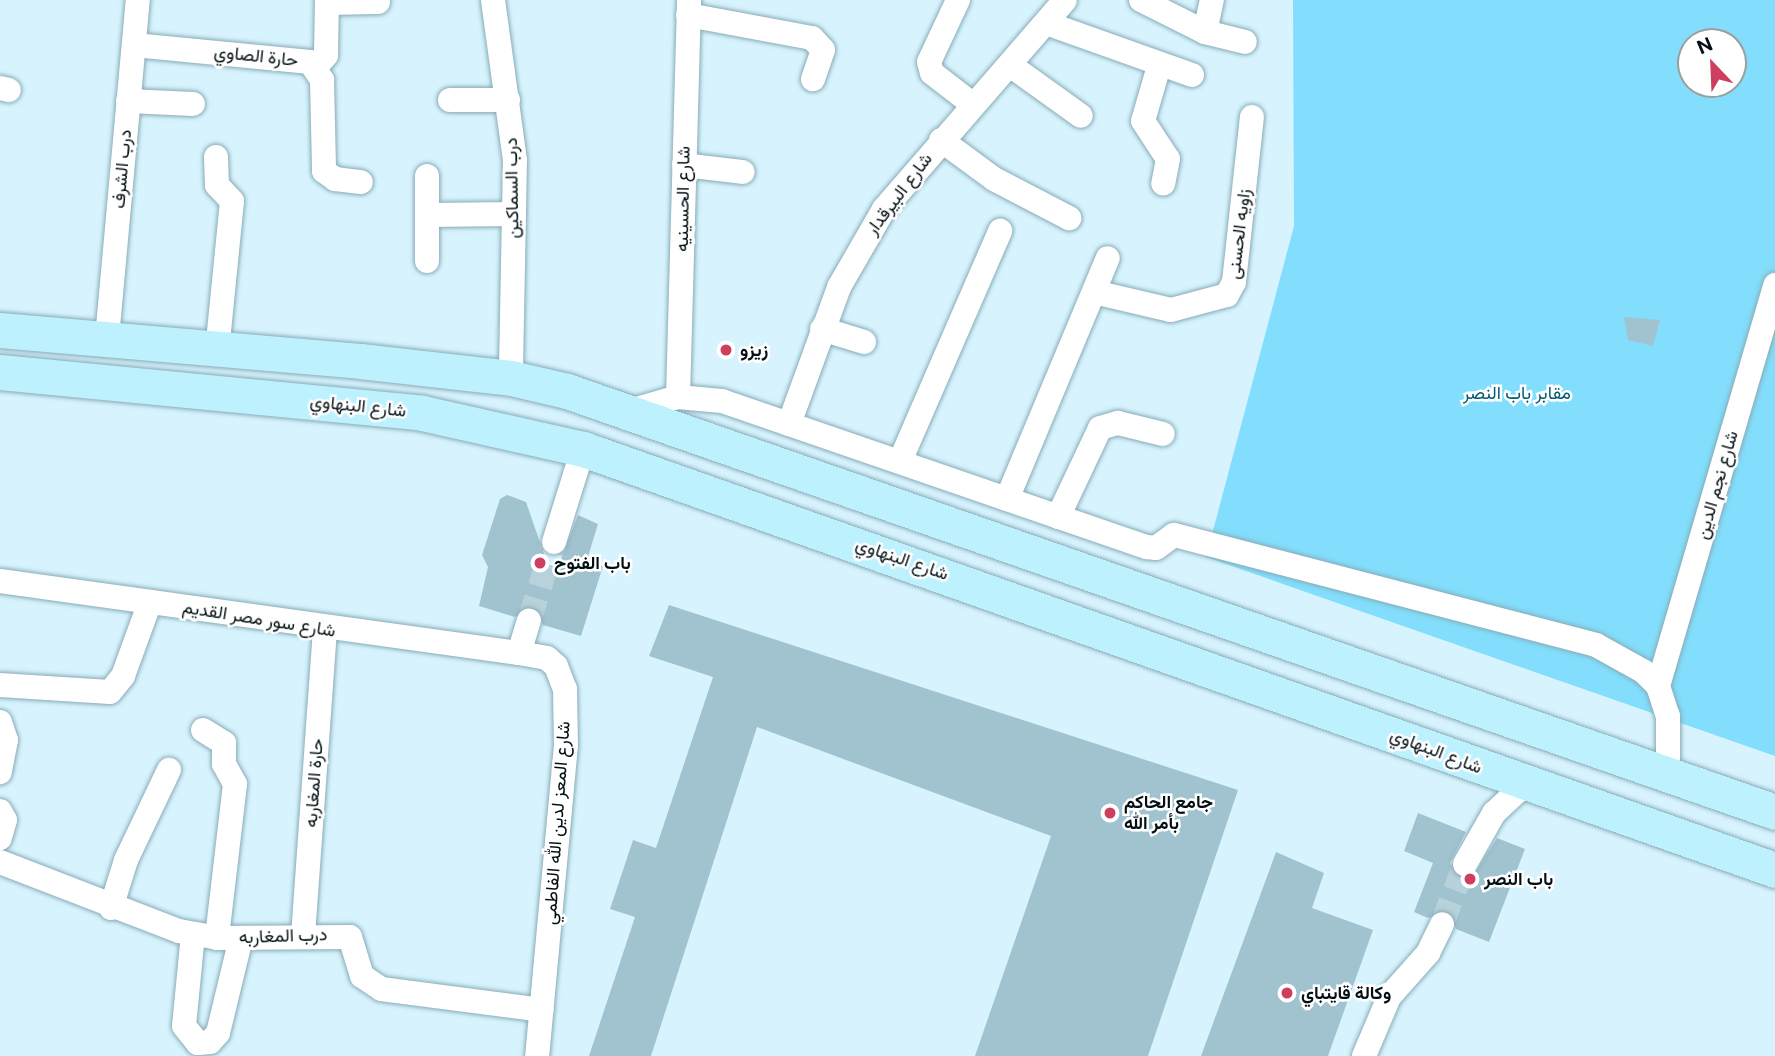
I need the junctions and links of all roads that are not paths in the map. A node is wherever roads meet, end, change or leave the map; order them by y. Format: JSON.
{"nodes":[{"id":1,"x":138,"y":0,"type":"edge"},
{"id":2,"x":493,"y":0,"type":"edge"},
{"id":3,"x":958,"y":0,"type":"edge"},
{"id":4,"x":1065,"y":0,"type":"edge"},
{"id":5,"x":1141,"y":0,"type":"edge"},
{"id":6,"x":1212,"y":0,"type":"edge"},
{"id":7,"x":327,"y":1,"type":"edge"},
{"id":8,"x":378,"y":2,"type":"dead end"},
{"id":9,"x":688,"y":7,"type":"edge"},
{"id":10,"x":1046,"y":23,"type":"junction"},
{"id":11,"x":1205,"y":32,"type":"junction"},
{"id":12,"x":1245,"y":42,"type":"dead end"},
{"id":13,"x":134,"y":45,"type":"junction"},
{"id":14,"x":1010,"y":65,"type":"junction"},
{"id":15,"x":1159,"y":66,"type":"junction"},
{"id":16,"x":316,"y":67,"type":"junction"},
{"id":17,"x":1192,"y":75,"type":"dead end"},
{"id":18,"x":813,"y":79,"type":"dead end"},
{"id":19,"x":450,"y":100,"type":"dead end"},
{"id":20,"x":508,"y":100,"type":"junction"},
{"id":21,"x":128,"y":101,"type":"junction"},
{"id":22,"x":971,"y":103,"type":"junction"},
{"id":23,"x":193,"y":104,"type":"dead end"},
{"id":24,"x":1081,"y":116,"type":"dead end"},
{"id":25,"x":1252,"y":117,"type":"dead end"},
{"id":26,"x":941,"y":140,"type":"junction"},
{"id":27,"x":215,"y":157,"type":"dead end"},
{"id":28,"x":684,"y":165,"type":"junction"},
{"id":29,"x":743,"y":172,"type":"dead end"},
{"id":30,"x":427,"y":176,"type":"dead end"},
{"id":31,"x":361,"y":182,"type":"dead end"},
{"id":32,"x":1163,"y":184,"type":"dead end"},
{"id":33,"x":514,"y":214,"type":"junction"},
{"id":34,"x":427,"y":215,"type":"junction"},
{"id":35,"x":1069,"y":218,"type":"dead end"},
{"id":36,"x":1000,"y":231,"type":"dead end"},
{"id":37,"x":1108,"y":258,"type":"dead end"},
{"id":38,"x":427,"y":261,"type":"dead end"},
{"id":39,"x":1775,"y":285,"type":"edge"},
{"id":40,"x":1094,"y":292,"type":"junction"},
{"id":41,"x":822,"y":329,"type":"junction"},
{"id":42,"x":0,"y":330,"type":"edge"},
{"id":43,"x":107,"y":338,"type":"junction"},
{"id":44,"x":864,"y":342,"type":"dead end"},
{"id":45,"x":218,"y":350,"type":"junction"},
{"id":46,"x":0,"y":372,"type":"edge"},
{"id":47,"x":511,"y":378,"type":"junction"},
{"id":48,"x":678,"y":397,"type":"junction"},
{"id":49,"x":625,"y":413,"type":"junction"},
{"id":50,"x":789,"y":424,"type":"junction"},
{"id":51,"x":1163,"y":434,"type":"dead end"},
{"id":52,"x":583,"y":449,"type":"junction"},
{"id":53,"x":901,"y":459,"type":"junction"},
{"id":54,"x":1007,"y":499,"type":"junction"},
{"id":55,"x":1058,"y":517,"type":"junction"},
{"id":56,"x":554,"y":542,"type":"tunnel mouth"},
{"id":57,"x":0,"y":581,"type":"edge"},
{"id":58,"x":150,"y":602,"type":"junction"},
{"id":59,"x":529,"y":621,"type":"tunnel mouth"},
{"id":60,"x":326,"y":629,"type":"junction"},
{"id":61,"x":519,"y":653,"type":"junction"},
{"id":62,"x":0,"y":685,"type":"edge"},
{"id":63,"x":1658,"y":686,"type":"junction"},
{"id":64,"x":0,"y":722,"type":"edge"},
{"id":65,"x":203,"y":730,"type":"dead end"},
{"id":66,"x":1547,"y":732,"type":"junction"},
{"id":67,"x":169,"y":770,"type":"dead end"},
{"id":68,"x":0,"y":772,"type":"edge"},
{"id":69,"x":1668,"y":777,"type":"junction"},
{"id":70,"x":1524,"y":785,"type":"junction"},
{"id":71,"x":0,"y":811,"type":"edge"},
{"id":72,"x":1775,"y":812,"type":"edge"},
{"id":73,"x":0,"y":838,"type":"edge"},
{"id":74,"x":0,"y":862,"type":"edge"},
{"id":75,"x":1465,"y":864,"type":"tunnel mouth"},
{"id":76,"x":1775,"y":870,"type":"edge"},
{"id":77,"x":111,"y":908,"type":"junction"},
{"id":78,"x":1442,"y":924,"type":"tunnel mouth"},
{"id":79,"x":303,"y":936,"type":"junction"},
{"id":80,"x":217,"y":937,"type":"junction"},
{"id":81,"x":542,"y":1010,"type":"junction"},
{"id":82,"x":537,"y":1056,"type":"edge"},
{"id":83,"x":1364,"y":1056,"type":"edge"}],
"edges":[{"from":1,"to":13,"type":"street","name":"درب الشرف"},
{"from":2,"to":20,"type":"street","name":"درب السماكين"},
{"from":3,"to":22,"type":"street"},
{"from":4,"to":10,"type":"street","name":"شارع البيرقدار"},
{"from":5,"to":11,"type":"street"},
{"from":6,"to":11,"type":"street"},
{"from":7,"to":8,"type":"street"},
{"from":7,"to":16,"type":"street"},
{"from":9,"to":18,"type":"street"},
{"from":9,"to":28,"type":"street","name":"شارع الحسينيه"},
{"from":10,"to":14,"type":"street","name":"شارع البيرقدار"},
{"from":10,"to":15,"type":"street"},
{"from":11,"to":12,"type":"street"},
{"from":13,"to":16,"type":"street","name":"حارة الصاوي"},
{"from":13,"to":21,"type":"street","name":"درب الشرف"},
{"from":14,"to":22,"type":"street","name":"شارع البيرقدار"},
{"from":14,"to":24,"type":"street"},
{"from":15,"to":17,"type":"street"},
{"from":15,"to":32,"type":"street"},
{"from":16,"to":31,"type":"street","name":"حارة الصاوي"},
{"from":19,"to":20,"type":"street"},
{"from":20,"to":33,"type":"street","name":"درب السماكين"},
{"from":21,"to":23,"type":"street"},
{"from":21,"to":43,"type":"street","name":"درب الشرف"},
{"from":22,"to":26,"type":"street","name":"شارع البيرقدار"},
{"from":25,"to":40,"type":"street","name":"زاويه الحسنى"},
{"from":26,"to":35,"type":"street"},
{"from":26,"to":41,"type":"street","name":"شارع البيرقدار"},
{"from":27,"to":45,"type":"street"},
{"from":28,"to":29,"type":"street"},
{"from":28,"to":48,"type":"street","name":"شارع الحسينيه"},
{"from":30,"to":34,"type":"street"},
{"from":33,"to":34,"type":"street"},
{"from":33,"to":47,"type":"street","name":"درب السماكين"},
{"from":34,"to":38,"type":"street"},
{"from":36,"to":53,"type":"street"},
{"from":37,"to":40,"type":"street"},
{"from":39,"to":63,"type":"street","name":"شارع نجم الدين"},
{"from":40,"to":54,"type":"street"},
{"from":41,"to":44,"type":"street"},
{"from":41,"to":50,"type":"street","name":"شارع البيرقدار"},
{"from":42,"to":43,"type":"main road"},
{"from":43,"to":45,"type":"main road"},
{"from":45,"to":47,"type":"main road"},
{"from":46,"to":52,"type":"main road","name":"شارع البنهاوي"},
{"from":47,"to":49,"type":"main road"},
{"from":48,"to":49,"type":"street"},
{"from":48,"to":50,"type":"street"},
{"from":49,"to":66,"type":"main road"},
{"from":50,"to":53,"type":"street"},
{"from":51,"to":55,"type":"street"},
{"from":52,"to":56,"type":"street"},
{"from":52,"to":70,"type":"main road","name":"شارع البنهاوي"},
{"from":53,"to":54,"type":"street"},
{"from":54,"to":55,"type":"street"},
{"from":55,"to":63,"type":"street"},
{"from":57,"to":58,"type":"street","name":"شارع سور مصر القديم"},
{"from":58,"to":60,"type":"street","name":"شارع سور مصر القديم"},
{"from":58,"to":62,"type":"street"},
{"from":59,"to":61,"type":"street"},
{"from":60,"to":61,"type":"street","name":"شارع سور مصر القديم"},
{"from":60,"to":79,"type":"street","name":"حارة المغاربه"},
{"from":61,"to":81,"type":"street","name":"شارع المعز لدين الله الفاطمي"},
{"from":63,"to":69,"type":"street"},
{"from":64,"to":68,"type":"street"},
{"from":65,"to":80,"type":"street"},
{"from":66,"to":69,"type":"main road"},
{"from":66,"to":70,"type":"main road"},
{"from":67,"to":77,"type":"street"},
{"from":69,"to":72,"type":"main road"},
{"from":70,"to":75,"type":"street"},
{"from":70,"to":76,"type":"main road","name":"شارع البنهاوي"},
{"from":71,"to":73,"type":"street"},
{"from":74,"to":77,"type":"street","name":"درب المغاربه"},
{"from":77,"to":80,"type":"street","name":"درب المغاربه"},
{"from":78,"to":83,"type":"street"},
{"from":79,"to":80,"type":"street","name":"درب المغاربه"},
{"from":79,"to":81,"type":"street","name":"درب المغاربه"},
{"from":81,"to":82,"type":"street","name":"شارع المعز لدين الله الفاطمي"}]}
